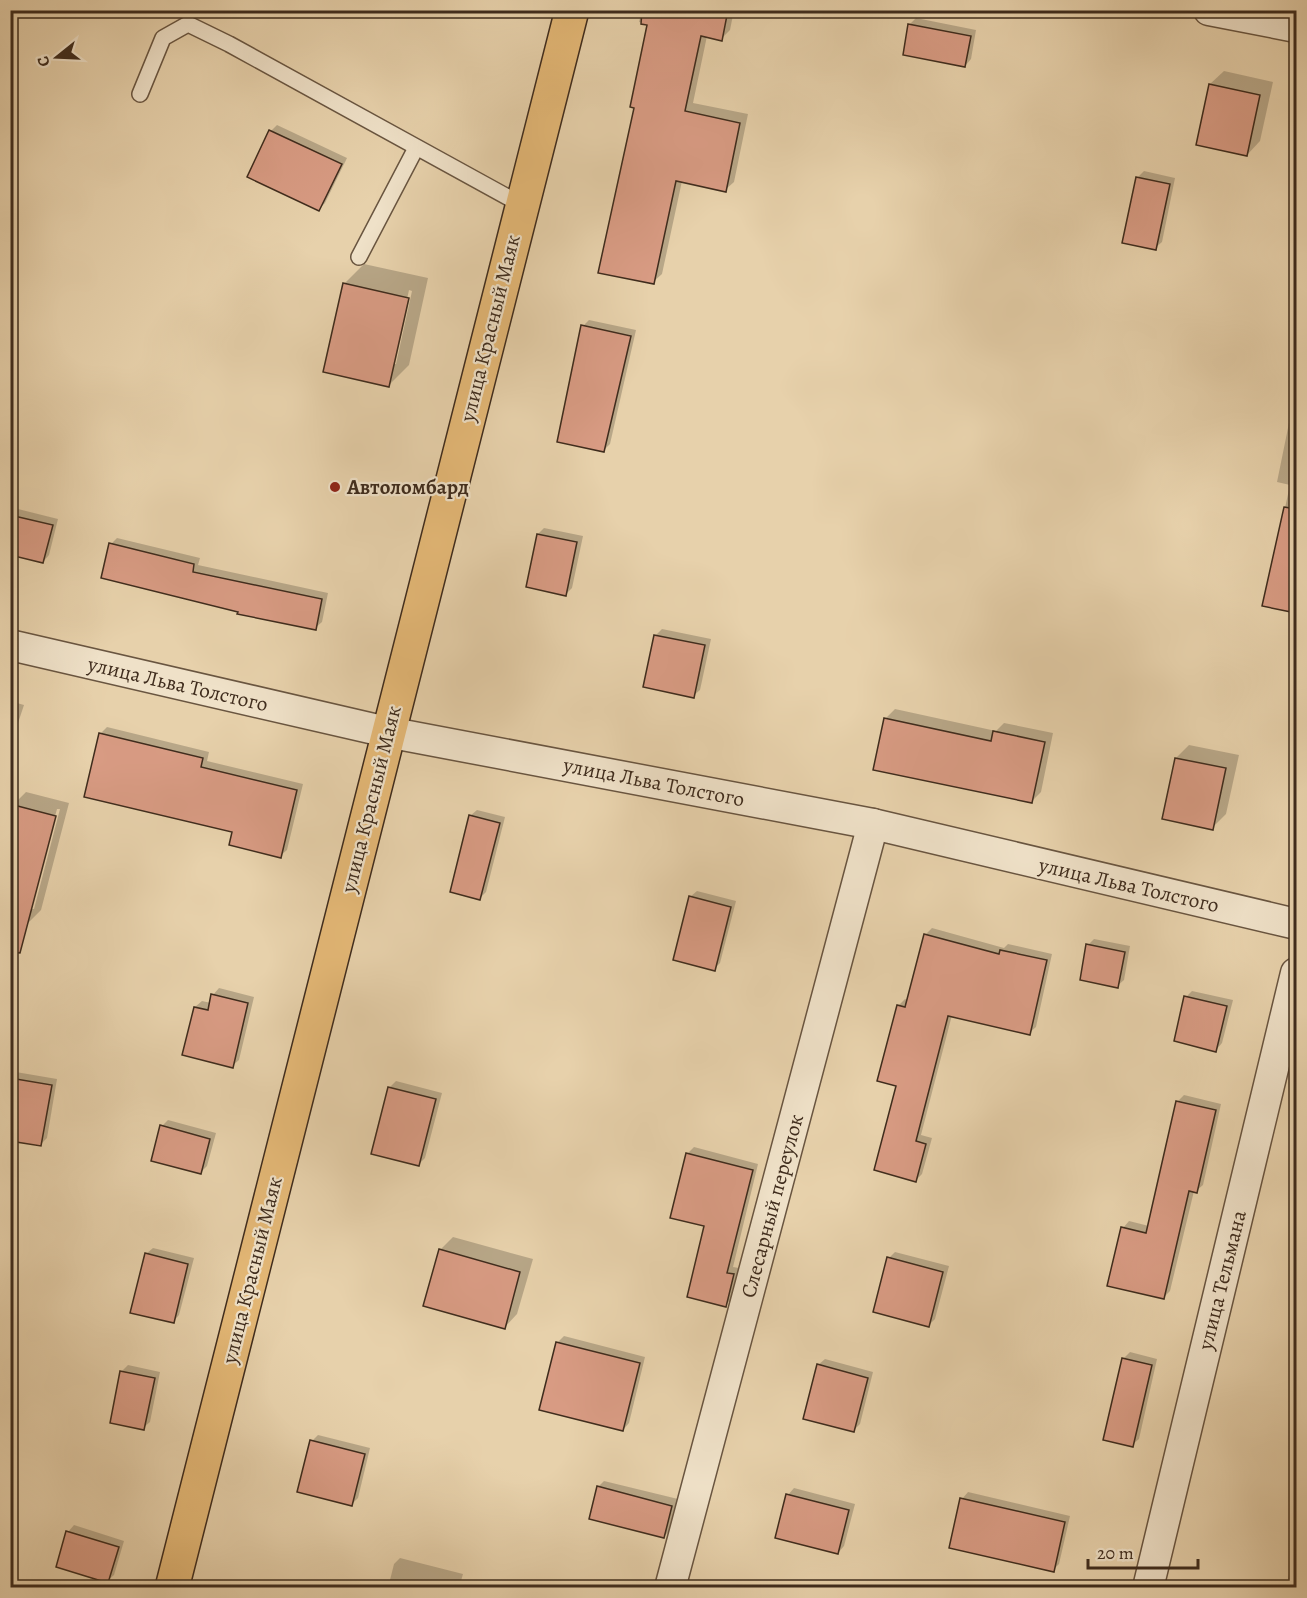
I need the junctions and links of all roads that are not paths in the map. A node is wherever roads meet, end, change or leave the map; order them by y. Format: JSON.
{"nodes":[{"id":1,"x":572,"y":10,"type":"edge"},
{"id":2,"x":1209,"y":10,"type":"edge"},
{"id":3,"x":1296,"y":27,"type":"edge"},
{"id":4,"x":140,"y":94,"type":"dead end"},
{"id":5,"x":416,"y":148,"type":"junction"},
{"id":6,"x":522,"y":205,"type":"junction"},
{"id":7,"x":359,"y":257,"type":"dead end"},
{"id":8,"x":10,"y":645,"type":"edge"},
{"id":9,"x":387,"y":732,"type":"junction"},
{"id":10,"x":873,"y":824,"type":"junction"},
{"id":11,"x":1296,"y":924,"type":"edge"},
{"id":12,"x":1296,"y":973,"type":"edge"},
{"id":13,"x":172,"y":1587,"type":"edge"},
{"id":14,"x":670,"y":1587,"type":"edge"},
{"id":15,"x":1148,"y":1587,"type":"edge"}],
"edges":[{"from":1,"to":6,"type":"main road","name":"улица Красный Маяк"},
{"from":2,"to":3,"type":"street"},
{"from":4,"to":5,"type":"lane"},
{"from":5,"to":6,"type":"lane"},
{"from":5,"to":7,"type":"lane"},
{"from":6,"to":9,"type":"main road","name":"улица Красный Маяк"},
{"from":8,"to":9,"type":"street","name":"улица Льва Толстого"},
{"from":9,"to":10,"type":"street","name":"улица Льва Толстого"},
{"from":9,"to":13,"type":"main road","name":"улица Красный Маяк"},
{"from":10,"to":11,"type":"street","name":"улица Льва Толстого"},
{"from":10,"to":14,"type":"street","name":"Слесарный переулок"},
{"from":12,"to":15,"type":"street","name":"улица Тельмана"}]}
